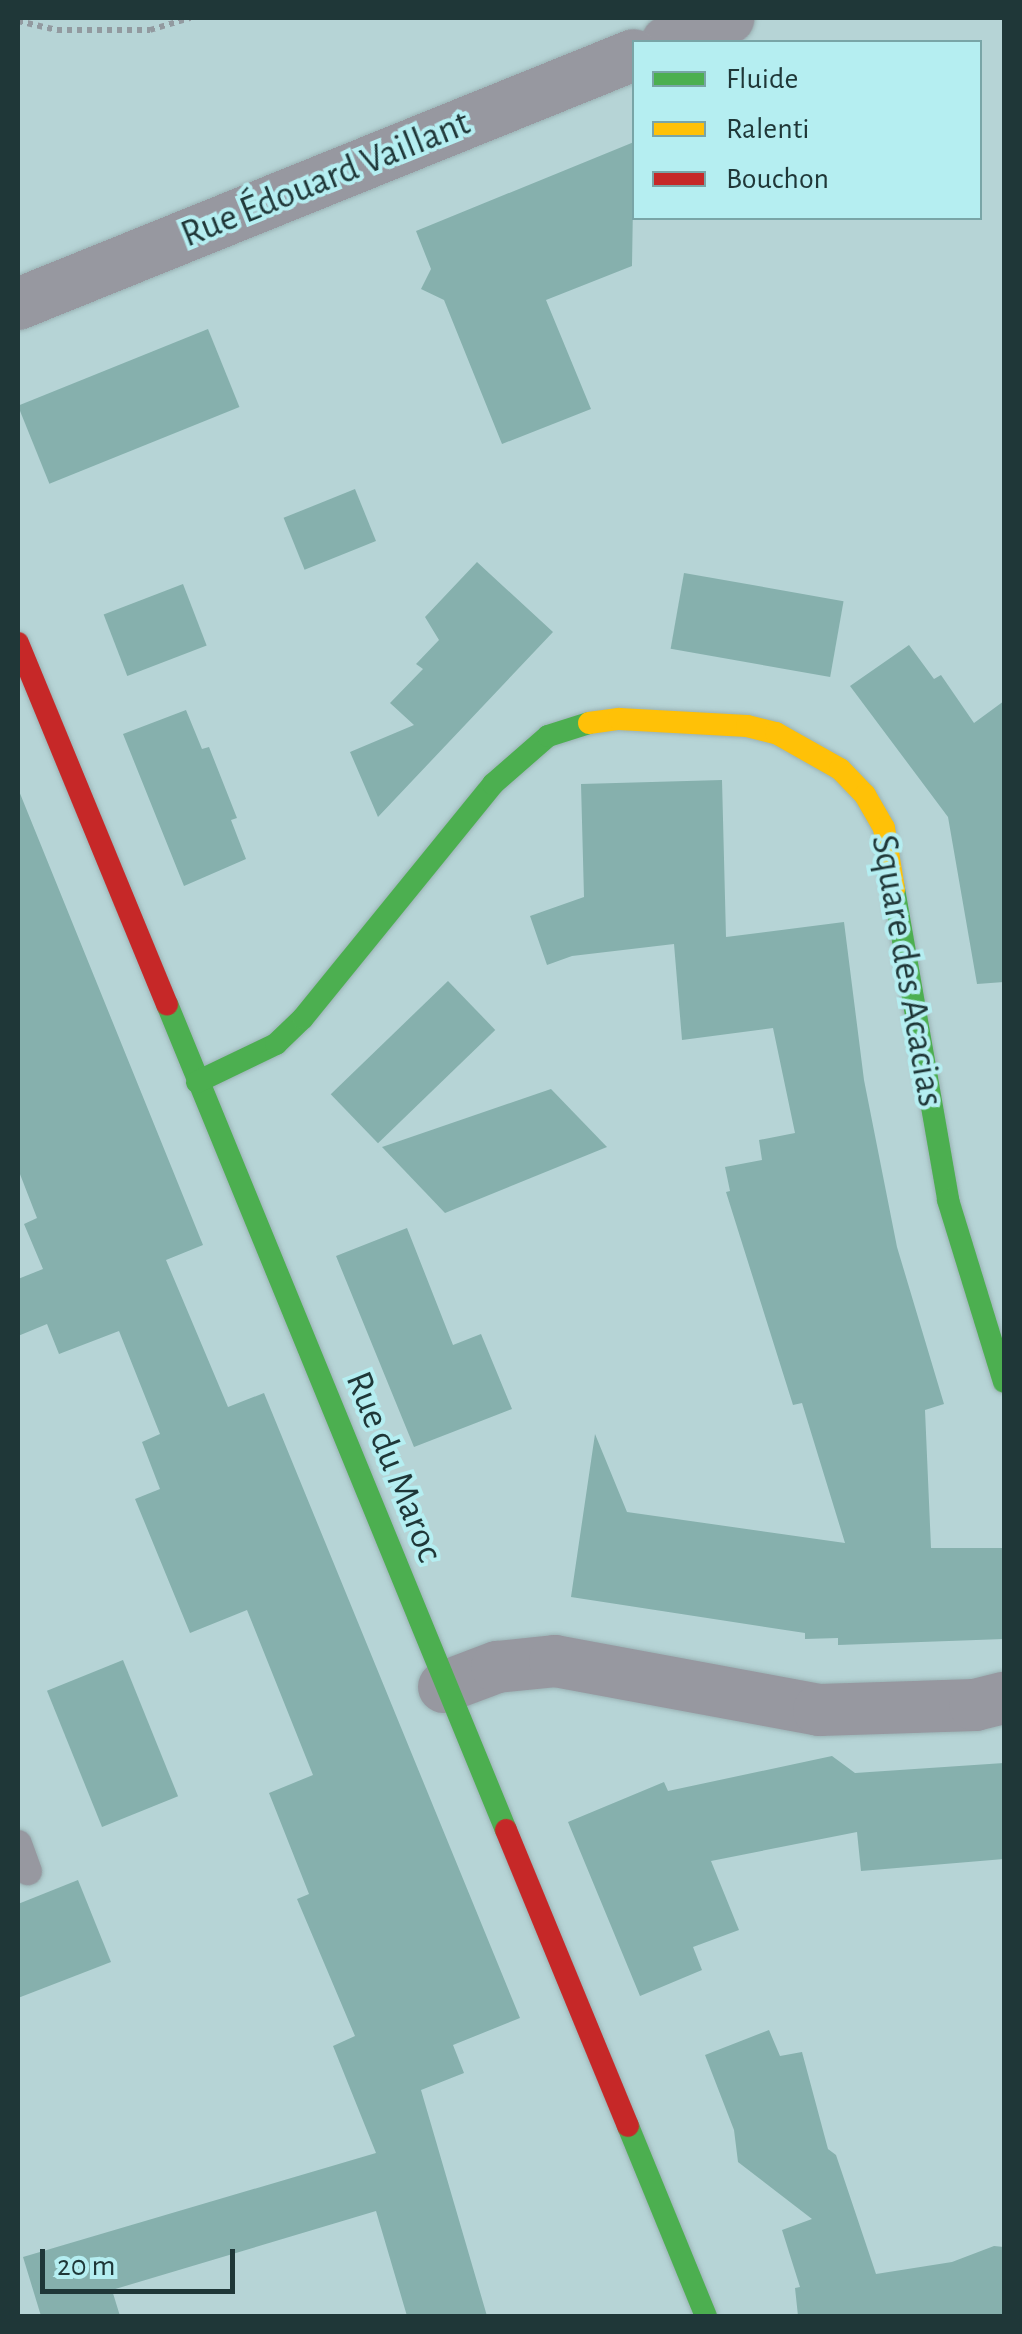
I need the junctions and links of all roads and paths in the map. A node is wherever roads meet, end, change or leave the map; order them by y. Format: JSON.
{"nodes":[{"id":1,"x":190,"y":18,"type":"edge"},
{"id":2,"x":729,"y":18,"type":"edge"},
{"id":3,"x":18,"y":21,"type":"edge"},
{"id":4,"x":672,"y":40,"type":"edge"},
{"id":5,"x":632,"y":57,"type":"edge"},
{"id":6,"x":18,"y":304,"type":"edge"},
{"id":7,"x":18,"y":643,"type":"edge"},
{"id":8,"x":197,"y":1082,"type":"junction"},
{"id":9,"x":1004,"y":1382,"type":"edge"},
{"id":10,"x":444,"y":1687,"type":"junction"},
{"id":11,"x":1004,"y":1698,"type":"edge"},
{"id":12,"x":18,"y":1844,"type":"edge"},
{"id":13,"x":28,"y":1872,"type":"dead end"},
{"id":14,"x":706,"y":2316,"type":"edge"}],
"edges":[{"from":1,"to":3,"type":"path"},
{"from":2,"to":4,"type":"street"},
{"from":5,"to":6,"type":"street","name":"Rue Édouard Vaillant"},
{"from":7,"to":8,"type":"street","name":"Rue du Maroc"},
{"from":8,"to":9,"type":"street","name":"Square des Acacias"},
{"from":8,"to":10,"type":"street","name":"Rue du Maroc"},
{"from":10,"to":11,"type":"street"},
{"from":10,"to":14,"type":"street","name":"Rue du Maroc"},
{"from":12,"to":13,"type":"lane"}]}
